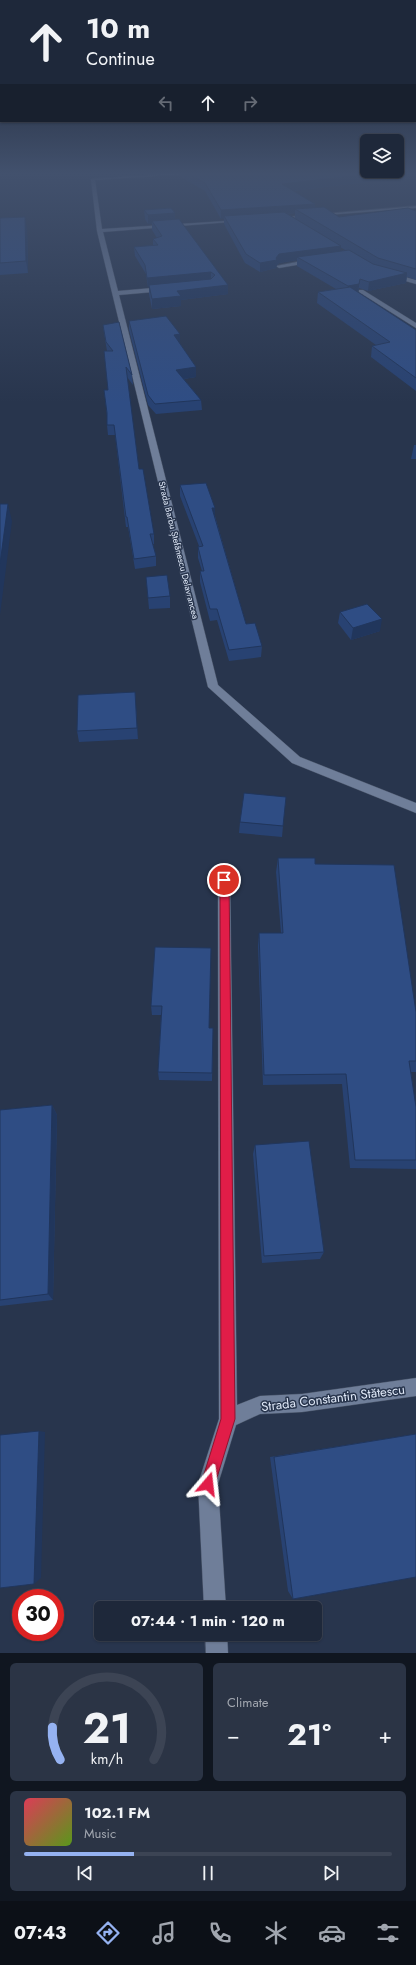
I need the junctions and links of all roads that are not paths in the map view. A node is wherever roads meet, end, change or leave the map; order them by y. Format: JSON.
{"nodes":[{"id":1,"x":105,"y":249,"type":"edge"},
{"id":2,"x":318,"y":260,"type":"edge"},
{"id":3,"x":279,"y":266,"type":"edge"},
{"id":4,"x":382,"y":274,"type":"edge"},
{"id":5,"x":416,"y":282,"type":"edge"},
{"id":6,"x":171,"y":288,"type":"edge"},
{"id":7,"x":361,"y":291,"type":"edge"},
{"id":8,"x":116,"y":293,"type":"junction"},
{"id":9,"x":416,"y":326,"type":"edge"},
{"id":10,"x":416,"y":808,"type":"edge"},
{"id":11,"x":224,"y":880,"type":"dead end"},
{"id":12,"x":416,"y":1387,"type":"edge"},
{"id":13,"x":228,"y":1419,"type":"junction"},
{"id":14,"x":215,"y":1601,"type":"edge"},
{"id":15,"x":216,"y":1641,"type":"edge"},
{"id":16,"x":217,"y":1653,"type":"edge"}],
"edges":[{"from":1,"to":8,"type":"street","name":"Strada Barbu Ștefănescu Delavrancea"},
{"from":2,"to":3,"type":"street"},
{"from":4,"to":5,"type":"street"},
{"from":6,"to":8,"type":"street"},
{"from":7,"to":9,"type":"street"},
{"from":8,"to":10,"type":"street","name":"Strada Barbu Ștefănescu Delavrancea"},
{"from":11,"to":13,"type":"street"},
{"from":12,"to":13,"type":"street","name":"Strada Constantin Stătescu"},
{"from":13,"to":14,"type":"street"},
{"from":15,"to":16,"type":"street"}]}
